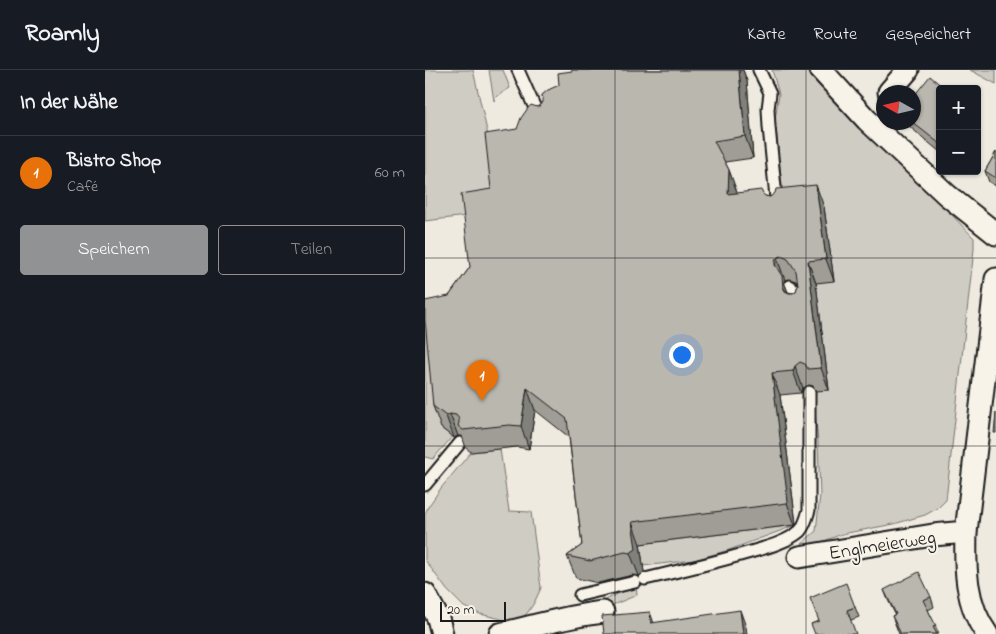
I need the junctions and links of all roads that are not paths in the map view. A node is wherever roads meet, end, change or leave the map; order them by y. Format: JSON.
{"nodes":[{"id":1,"x":518,"y":70,"type":"edge"},
{"id":2,"x":759,"y":70,"type":"edge"},
{"id":3,"x":821,"y":70,"type":"edge"},
{"id":4,"x":908,"y":70,"type":"edge"},
{"id":5,"x":895,"y":85,"type":"edge"},
{"id":6,"x":876,"y":109,"type":"edge"},
{"id":7,"x":867,"y":120,"type":"junction"},
{"id":8,"x":544,"y":122,"type":"edge"},
{"id":9,"x":777,"y":212,"type":"edge"},
{"id":10,"x":996,"y":234,"type":"edge"},
{"id":11,"x":996,"y":279,"type":"edge"},
{"id":12,"x":790,"y":286,"type":"edge"},
{"id":13,"x":799,"y":308,"type":"edge"},
{"id":14,"x":809,"y":392,"type":"edge"},
{"id":15,"x":460,"y":444,"type":"edge"},
{"id":16,"x":425,"y":485,"type":"edge"},
{"id":17,"x":965,"y":532,"type":"junction"},
{"id":18,"x":799,"y":557,"type":"dead end"},
{"id":19,"x":425,"y":594,"type":"edge"},
{"id":20,"x":580,"y":595,"type":"dead end"},
{"id":21,"x":603,"y":612,"type":"dead end"},
{"id":22,"x":442,"y":634,"type":"edge"},
{"id":23,"x":500,"y":634,"type":"edge"},
{"id":24,"x":987,"y":634,"type":"edge"}],
"edges":[{"from":1,"to":8,"type":"lane"},
{"from":2,"to":9,"type":"lane"},
{"from":3,"to":7,"type":"street"},
{"from":4,"to":5,"type":"street"},
{"from":6,"to":7,"type":"street"},
{"from":7,"to":10,"type":"street"},
{"from":11,"to":17,"type":"street","name":"Englmeierweg"},
{"from":12,"to":13,"type":"lane"},
{"from":14,"to":20,"type":"lane"},
{"from":15,"to":16,"type":"lane"},
{"from":17,"to":18,"type":"street","name":"Englmeierweg"},
{"from":17,"to":24,"type":"street","name":"Englmeierweg"},
{"from":19,"to":22,"type":"street"},
{"from":21,"to":23,"type":"street"}]}
